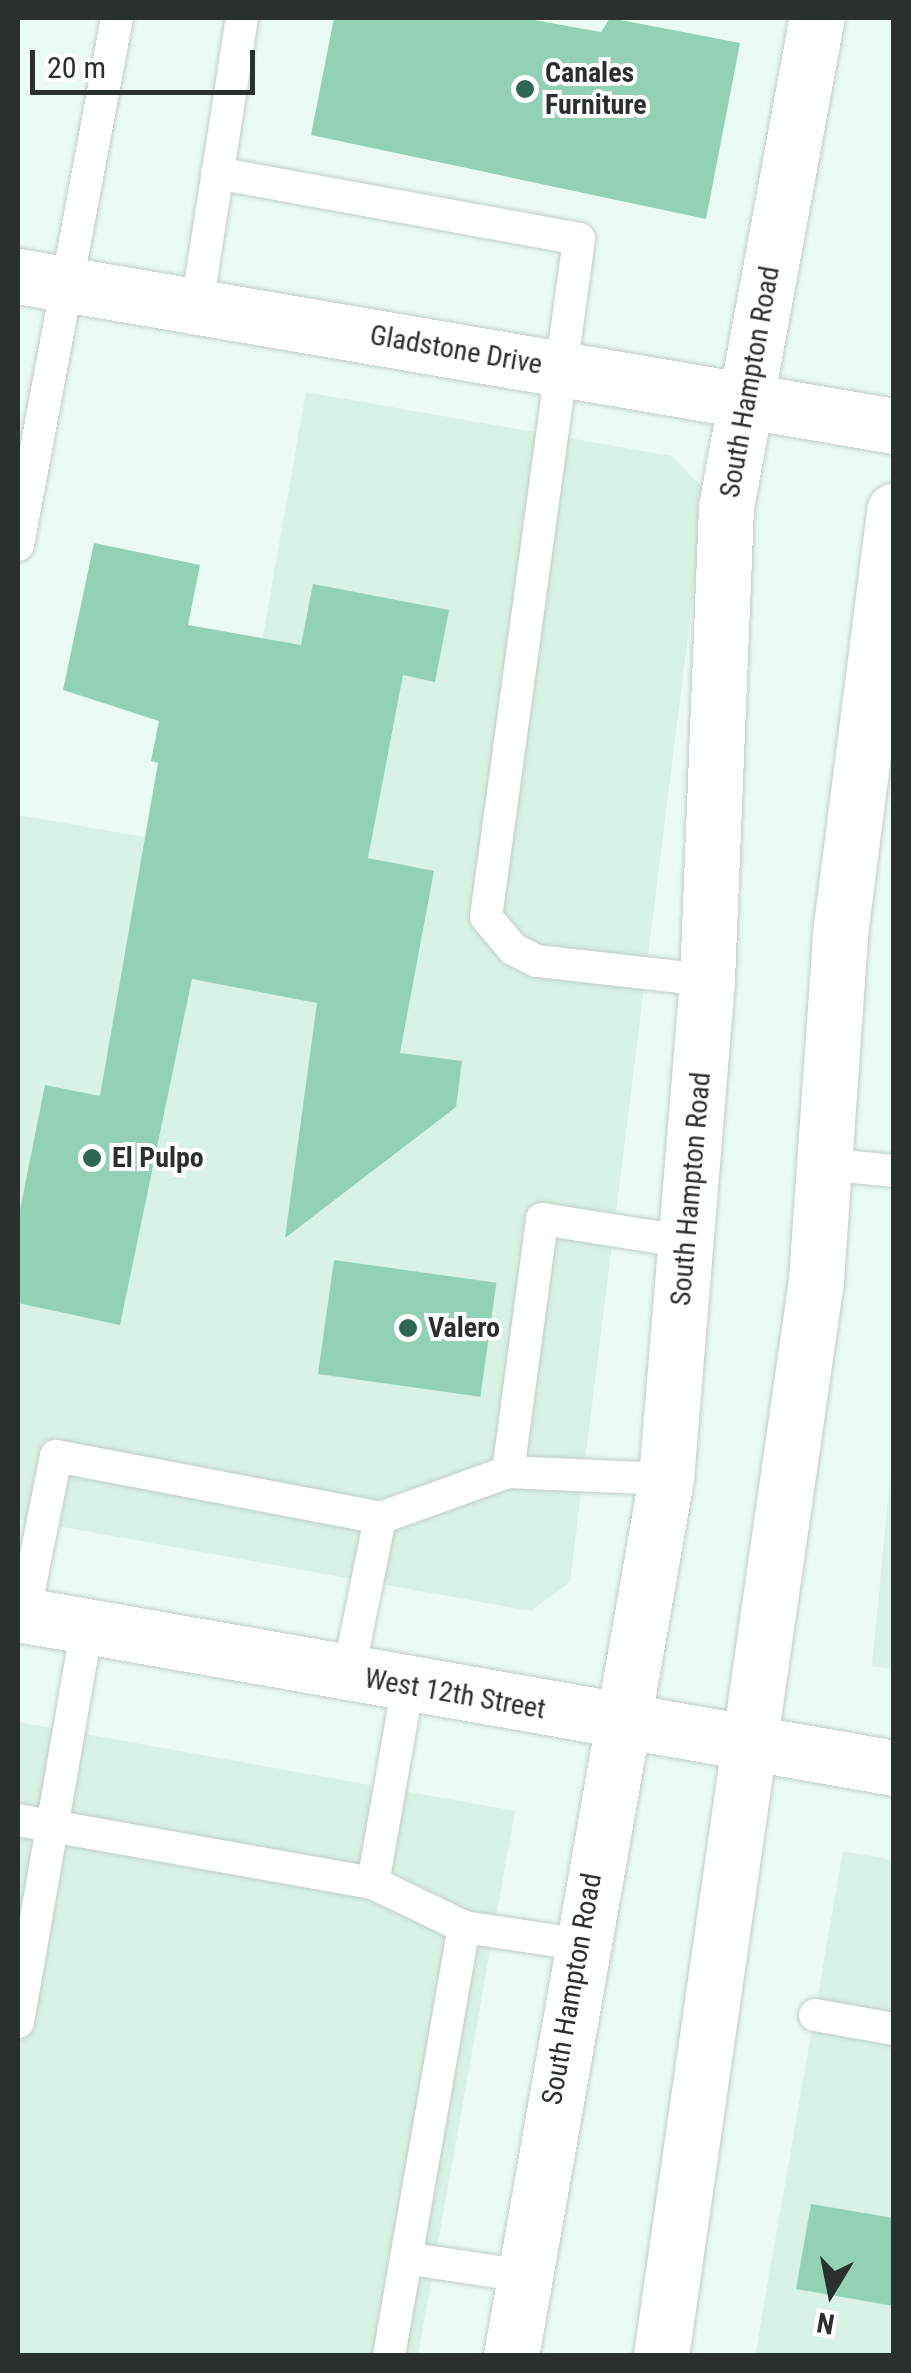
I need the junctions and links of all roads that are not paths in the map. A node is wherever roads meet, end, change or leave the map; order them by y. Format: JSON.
{"nodes":[{"id":1,"x":117,"y":18,"type":"edge"},
{"id":2,"x":242,"y":18,"type":"edge"},
{"id":3,"x":818,"y":18,"type":"edge"},
{"id":4,"x":217,"y":173,"type":"junction"},
{"id":5,"x":42,"y":280,"type":"edge"},
{"id":6,"x":197,"y":306,"type":"junction"},
{"id":7,"x":560,"y":368,"type":"junction"},
{"id":8,"x":746,"y":396,"type":"junction"},
{"id":9,"x":894,"y":426,"type":"edge"},
{"id":10,"x":894,"y":510,"type":"edge"},
{"id":11,"x":18,"y":545,"type":"edge"},
{"id":12,"x":707,"y":980,"type":"junction"},
{"id":13,"x":825,"y":1164,"type":"junction"},
{"id":14,"x":894,"y":1172,"type":"edge"},
{"id":15,"x":688,"y":1242,"type":"junction"},
{"id":16,"x":508,"y":1472,"type":"junction"},
{"id":17,"x":666,"y":1480,"type":"junction"},
{"id":18,"x":380,"y":1518,"type":"junction"},
{"id":19,"x":21,"y":1615,"type":"edge"},
{"id":20,"x":87,"y":1626,"type":"junction"},
{"id":21,"x":348,"y":1675,"type":"junction"},
{"id":22,"x":408,"y":1686,"type":"junction"},
{"id":23,"x":624,"y":1722,"type":"junction"},
{"id":24,"x":754,"y":1744,"type":"junction"},
{"id":25,"x":894,"y":1768,"type":"edge"},
{"id":26,"x":18,"y":1820,"type":"edge"},
{"id":27,"x":52,"y":1826,"type":"junction"},
{"id":28,"x":373,"y":1882,"type":"junction"},
{"id":29,"x":464,"y":1926,"type":"junction"},
{"id":30,"x":578,"y":1944,"type":"junction"},
{"id":31,"x":816,"y":2015,"type":"dead end"},
{"id":32,"x":18,"y":2022,"type":"edge"},
{"id":33,"x":894,"y":2029,"type":"edge"},
{"id":34,"x":406,"y":2258,"type":"junction"},
{"id":35,"x":524,"y":2276,"type":"junction"},
{"id":36,"x":389,"y":2356,"type":"edge"},
{"id":37,"x":511,"y":2356,"type":"edge"},
{"id":38,"x":662,"y":2356,"type":"edge"}],
"edges":[{"from":1,"to":5,"type":"lane"},
{"from":2,"to":4,"type":"lane"},
{"from":3,"to":8,"type":"main road","name":"South Hampton Road"},
{"from":4,"to":6,"type":"lane"},
{"from":4,"to":7,"type":"lane"},
{"from":5,"to":6,"type":"main road","name":"Gladstone Drive"},
{"from":5,"to":11,"type":"lane"},
{"from":6,"to":7,"type":"main road","name":"Gladstone Drive"},
{"from":7,"to":8,"type":"main road","name":"Gladstone Drive"},
{"from":7,"to":12,"type":"lane"},
{"from":8,"to":9,"type":"main road","name":"Gladstone Drive"},
{"from":8,"to":12,"type":"main road","name":"South Hampton Road"},
{"from":10,"to":13,"type":"main road"},
{"from":12,"to":15,"type":"main road","name":"South Hampton Road"},
{"from":13,"to":14,"type":"lane"},
{"from":13,"to":24,"type":"main road"},
{"from":15,"to":16,"type":"lane"},
{"from":15,"to":17,"type":"main road","name":"South Hampton Road"},
{"from":16,"to":17,"type":"lane"},
{"from":16,"to":18,"type":"lane"},
{"from":17,"to":23,"type":"main road","name":"South Hampton Road"},
{"from":18,"to":19,"type":"lane"},
{"from":18,"to":21,"type":"lane"},
{"from":19,"to":20,"type":"main road","name":"West 12th Street"},
{"from":20,"to":21,"type":"main road","name":"West 12th Street"},
{"from":20,"to":27,"type":"lane"},
{"from":21,"to":22,"type":"main road","name":"West 12th Street"},
{"from":22,"to":23,"type":"main road","name":"West 12th Street"},
{"from":22,"to":28,"type":"lane"},
{"from":23,"to":24,"type":"main road","name":"West 12th Street"},
{"from":23,"to":30,"type":"main road","name":"South Hampton Road"},
{"from":24,"to":25,"type":"main road","name":"West 12th Street"},
{"from":24,"to":38,"type":"main road"},
{"from":26,"to":27,"type":"lane"},
{"from":27,"to":28,"type":"lane"},
{"from":27,"to":32,"type":"lane"},
{"from":28,"to":29,"type":"lane"},
{"from":29,"to":30,"type":"lane"},
{"from":29,"to":34,"type":"lane"},
{"from":30,"to":35,"type":"main road","name":"South Hampton Road"},
{"from":31,"to":33,"type":"lane"},
{"from":34,"to":35,"type":"lane"},
{"from":34,"to":36,"type":"lane"},
{"from":35,"to":37,"type":"main road","name":"South Hampton Road"}]}
